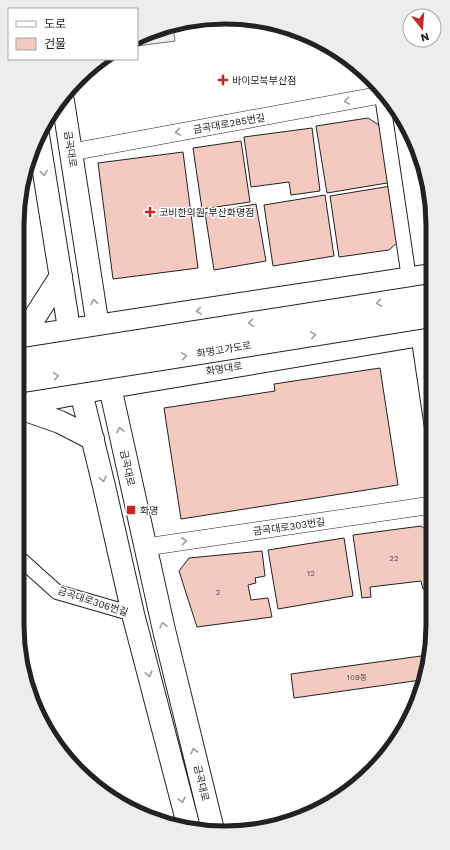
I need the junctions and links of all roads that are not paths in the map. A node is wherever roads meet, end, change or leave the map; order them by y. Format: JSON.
{"nodes":[{"id":1,"x":377,"y":93,"type":"edge"},
{"id":2,"x":385,"y":104,"type":"edge"},
{"id":3,"x":64,"y":106,"type":"edge"},
{"id":4,"x":40,"y":146,"type":"edge"},
{"id":5,"x":72,"y":152,"type":"junction"},
{"id":6,"x":61,"y":276,"type":"junction"},
{"id":7,"x":426,"y":276,"type":"edge"},
{"id":8,"x":409,"y":279,"type":"junction"},
{"id":9,"x":426,"y":296,"type":"edge"},
{"id":10,"x":426,"y":317,"type":"edge"},
{"id":11,"x":98,"y":327,"type":"junction"},
{"id":12,"x":70,"y":331,"type":"junction"},
{"id":13,"x":24,"y":332,"type":"edge"},
{"id":14,"x":425,"y":334,"type":"edge"},
{"id":15,"x":24,"y":337,"type":"edge"},
{"id":16,"x":426,"y":347,"type":"edge"},
{"id":17,"x":24,"y":359,"type":"edge"},
{"id":18,"x":24,"y":381,"type":"edge"},
{"id":19,"x":110,"y":387,"type":"junction"},
{"id":20,"x":81,"y":392,"type":"junction"},
{"id":21,"x":24,"y":404,"type":"edge"},
{"id":22,"x":24,"y":409,"type":"edge"},
{"id":23,"x":93,"y":439,"type":"junction"},
{"id":24,"x":426,"y":506,"type":"edge"},
{"id":25,"x":146,"y":547,"type":"junction"},
{"id":26,"x":24,"y":562,"type":"edge"},
{"id":27,"x":133,"y":614,"type":"junction"},
{"id":28,"x":187,"y":822,"type":"edge"},
{"id":29,"x":212,"y":826,"type":"edge"}],
"edges":[{"from":1,"to":5,"type":"street","name":"금곡대로285번길","one_way":true},
{"from":2,"to":8,"type":"street"},
{"from":3,"to":5,"type":"main road","name":"금곡대로"},
{"from":4,"to":6,"type":"main road","one_way":true},
{"from":11,"to":5,"type":"main road","name":"금곡대로","one_way":true},
{"from":6,"to":12,"type":"main road"},
{"from":6,"to":13,"type":"main road"},
{"from":7,"to":8,"type":"main road"},
{"from":8,"to":11,"type":"main road","one_way":true},
{"from":8,"to":14,"type":"street"},
{"from":9,"to":17,"type":"main road","one_way":true,"bridge":true},
{"from":18,"to":10,"type":"main road","name":"화명고가도로","one_way":true,"bridge":true},
{"from":11,"to":12,"type":"main road"},
{"from":11,"to":19,"type":"main road","name":"금곡대로"},
{"from":12,"to":15,"type":"main road"},
{"from":12,"to":20,"type":"main road"},
{"from":14,"to":16,"type":"street"},
{"from":14,"to":19,"type":"main road","name":"화명대로"},
{"from":19,"to":20,"type":"main road","name":"화명대로"},
{"from":25,"to":19,"type":"main road","name":"금곡대로","one_way":true},
{"from":20,"to":21,"type":"main road","name":"화명대로"},
{"from":20,"to":23,"type":"main road"},
{"from":22,"to":23,"type":"main road"},
{"from":23,"to":27,"type":"main road","one_way":true},
{"from":25,"to":24,"type":"street","name":"금곡대로303번길","one_way":true},
{"from":29,"to":25,"type":"main road","name":"금곡대로","one_way":true},
{"from":26,"to":27,"type":"street","name":"금곡대로306번길"},
{"from":27,"to":28,"type":"main road","one_way":true}]}
